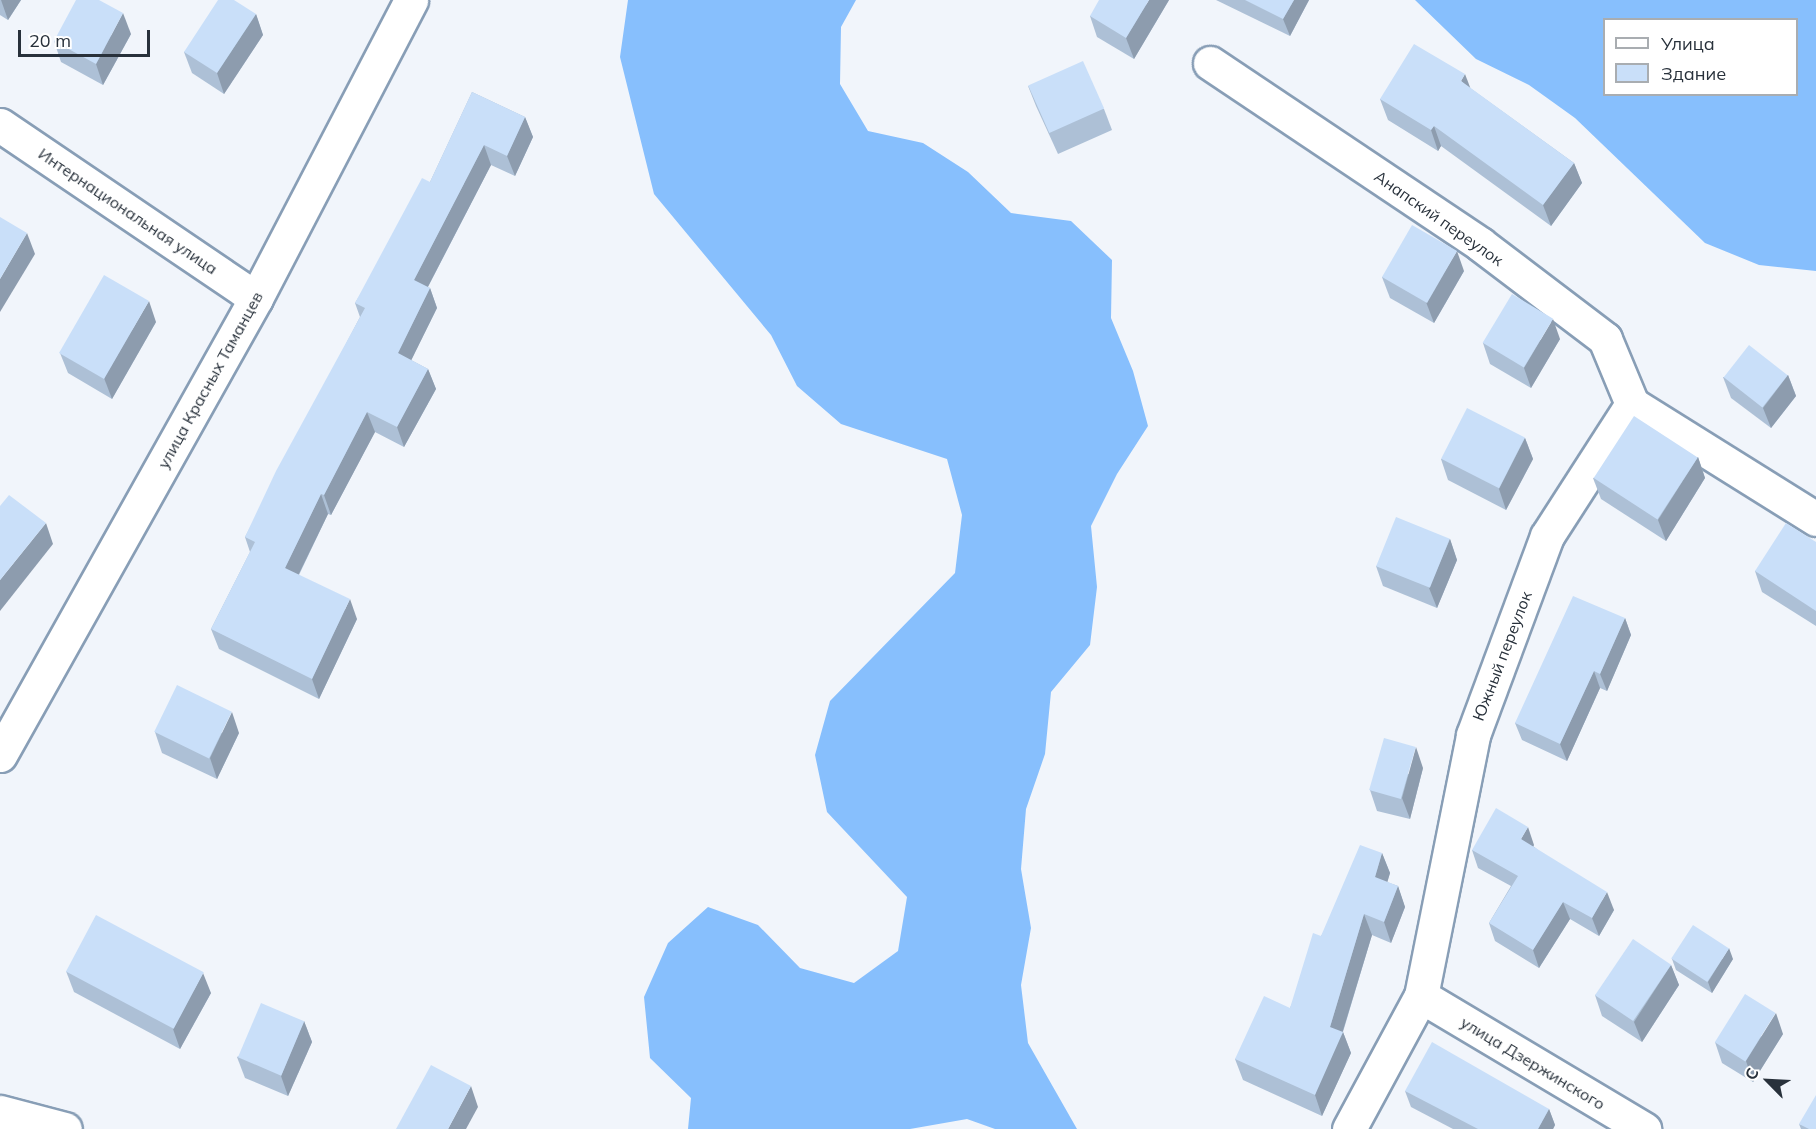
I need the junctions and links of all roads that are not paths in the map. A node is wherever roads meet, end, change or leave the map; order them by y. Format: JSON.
{"nodes":[{"id":1,"x":411,"y":0,"type":"edge"},
{"id":2,"x":1210,"y":63,"type":"dead end"},
{"id":3,"x":0,"y":124,"type":"edge"},
{"id":4,"x":256,"y":298,"type":"junction"},
{"id":5,"x":1632,"y":404,"type":"junction"},
{"id":6,"x":1816,"y":519,"type":"edge"},
{"id":7,"x":0,"y":755,"type":"edge"},
{"id":8,"x":1421,"y":996,"type":"junction"},
{"id":9,"x":0,"y":1112,"type":"edge"},
{"id":10,"x":65,"y":1129,"type":"edge"},
{"id":11,"x":1349,"y":1129,"type":"edge"},
{"id":12,"x":1644,"y":1129,"type":"edge"}],
"edges":[{"from":1,"to":4,"type":"street","name":"улица Красных Таманцев"},
{"from":2,"to":5,"type":"street","name":"Анапский переулок"},
{"from":3,"to":4,"type":"street","name":"Интернациональная улица"},
{"from":4,"to":7,"type":"street","name":"улица Красных Таманцев"},
{"from":5,"to":6,"type":"street"},
{"from":5,"to":8,"type":"street","name":"Южный переулок"},
{"from":8,"to":11,"type":"street","name":"Южный переулок"},
{"from":8,"to":12,"type":"street","name":"улица Дзержинского"},
{"from":9,"to":10,"type":"street"}]}
